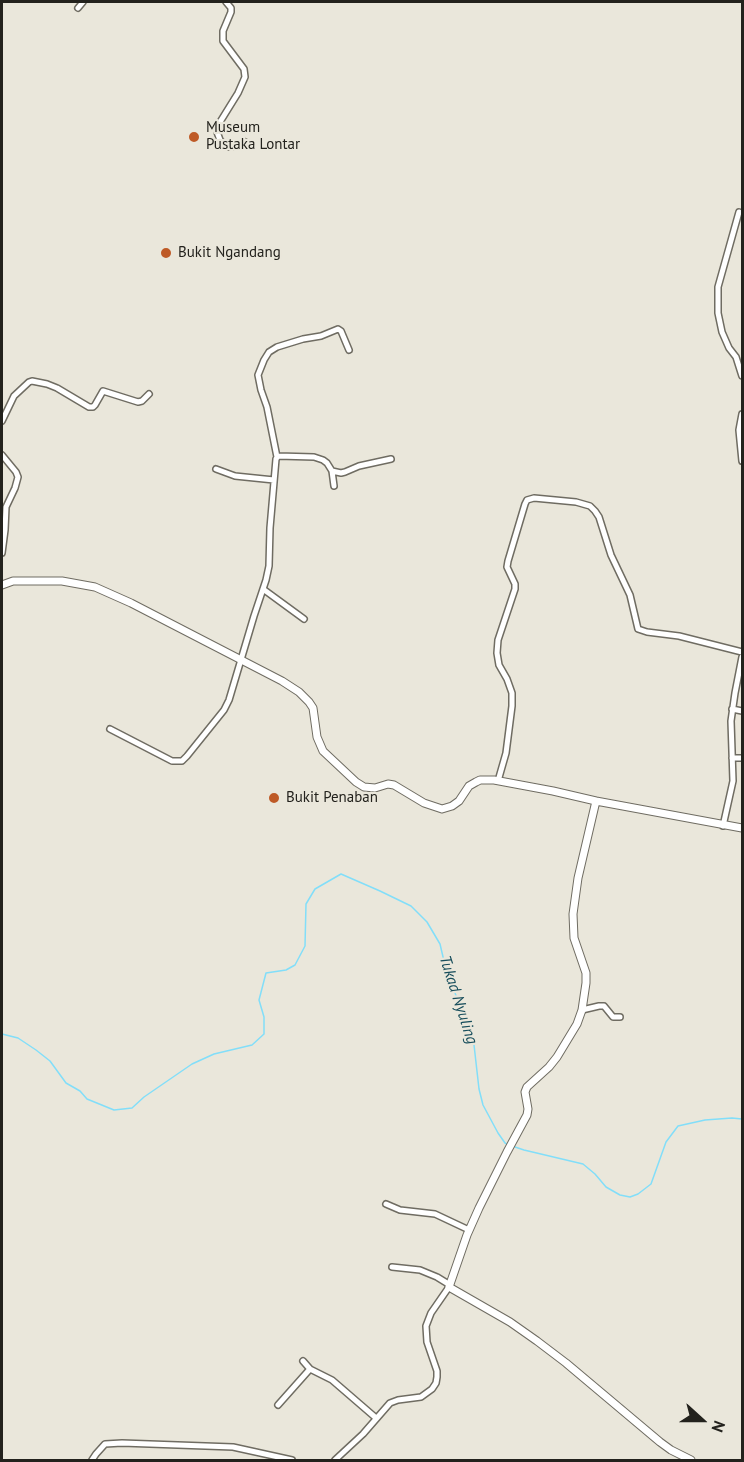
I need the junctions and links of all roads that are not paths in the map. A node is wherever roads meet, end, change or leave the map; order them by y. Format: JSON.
{"nodes":[{"id":1,"x":83,"y":2,"type":"edge"},
{"id":2,"x":226,"y":2,"type":"edge"},
{"id":3,"x":78,"y":8,"type":"dead end"},
{"id":4,"x":245,"y":142,"type":"dead end"},
{"id":5,"x":740,"y":212,"type":"dead end"},
{"id":6,"x":349,"y":350,"type":"dead end"},
{"id":7,"x":742,"y":376,"type":"edge"},
{"id":8,"x":149,"y":394,"type":"dead end"},
{"id":9,"x":742,"y":414,"type":"edge"},
{"id":10,"x":2,"y":421,"type":"edge"},
{"id":11,"x":2,"y":455,"type":"edge"},
{"id":12,"x":276,"y":457,"type":"junction"},
{"id":13,"x":391,"y":459,"type":"dead end"},
{"id":14,"x":742,"y":461,"type":"edge"},
{"id":15,"x":216,"y":469,"type":"dead end"},
{"id":16,"x":332,"y":471,"type":"junction"},
{"id":17,"x":274,"y":480,"type":"junction"},
{"id":18,"x":334,"y":486,"type":"dead end"},
{"id":19,"x":2,"y":552,"type":"edge"},
{"id":20,"x":2,"y":585,"type":"edge"},
{"id":21,"x":263,"y":589,"type":"junction"},
{"id":22,"x":304,"y":619,"type":"dead end"},
{"id":23,"x":742,"y":652,"type":"edge"},
{"id":24,"x":742,"y":657,"type":"edge"},
{"id":25,"x":242,"y":661,"type":"junction"},
{"id":26,"x":732,"y":709,"type":"junction"},
{"id":27,"x":742,"y":711,"type":"edge"},
{"id":28,"x":110,"y":729,"type":"dead end"},
{"id":29,"x":732,"y":758,"type":"junction"},
{"id":30,"x":742,"y":758,"type":"edge"},
{"id":31,"x":498,"y":781,"type":"junction"},
{"id":32,"x":596,"y":801,"type":"junction"},
{"id":33,"x":723,"y":826,"type":"junction"},
{"id":34,"x":742,"y":828,"type":"edge"},
{"id":35,"x":582,"y":1010,"type":"junction"},
{"id":36,"x":620,"y":1017,"type":"dead end"},
{"id":37,"x":386,"y":1204,"type":"dead end"},
{"id":38,"x":469,"y":1230,"type":"junction"},
{"id":39,"x":392,"y":1267,"type":"dead end"},
{"id":40,"x":450,"y":1286,"type":"junction"},
{"id":41,"x":303,"y":1361,"type":"dead end"},
{"id":42,"x":310,"y":1369,"type":"junction"},
{"id":43,"x":278,"y":1406,"type":"dead end"},
{"id":44,"x":376,"y":1418,"type":"junction"},
{"id":45,"x":92,"y":1461,"type":"edge"},
{"id":46,"x":292,"y":1461,"type":"edge"},
{"id":47,"x":335,"y":1461,"type":"edge"},
{"id":48,"x":691,"y":1461,"type":"edge"}],
"edges":[{"from":1,"to":3,"type":"street"},
{"from":2,"to":4,"type":"street"},
{"from":5,"to":7,"type":"street"},
{"from":6,"to":12,"type":"street"},
{"from":8,"to":10,"type":"street"},
{"from":9,"to":14,"type":"street"},
{"from":11,"to":19,"type":"street"},
{"from":12,"to":16,"type":"street"},
{"from":12,"to":17,"type":"street"},
{"from":13,"to":16,"type":"street"},
{"from":15,"to":17,"type":"street"},
{"from":16,"to":18,"type":"street"},
{"from":17,"to":21,"type":"street"},
{"from":20,"to":25,"type":"street"},
{"from":21,"to":22,"type":"street"},
{"from":21,"to":25,"type":"street"},
{"from":23,"to":31,"type":"street"},
{"from":24,"to":26,"type":"street"},
{"from":25,"to":28,"type":"street"},
{"from":25,"to":31,"type":"street"},
{"from":26,"to":27,"type":"street"},
{"from":26,"to":29,"type":"street"},
{"from":29,"to":30,"type":"street"},
{"from":29,"to":33,"type":"street"},
{"from":31,"to":32,"type":"street"},
{"from":32,"to":33,"type":"street"},
{"from":32,"to":35,"type":"street"},
{"from":33,"to":34,"type":"street"},
{"from":35,"to":36,"type":"street"},
{"from":35,"to":38,"type":"street"},
{"from":37,"to":38,"type":"street"},
{"from":38,"to":40,"type":"street"},
{"from":39,"to":40,"type":"street"},
{"from":40,"to":44,"type":"street"},
{"from":40,"to":48,"type":"street"},
{"from":41,"to":42,"type":"street"},
{"from":42,"to":43,"type":"street"},
{"from":42,"to":44,"type":"street"},
{"from":44,"to":47,"type":"street"},
{"from":45,"to":46,"type":"street"}]}
